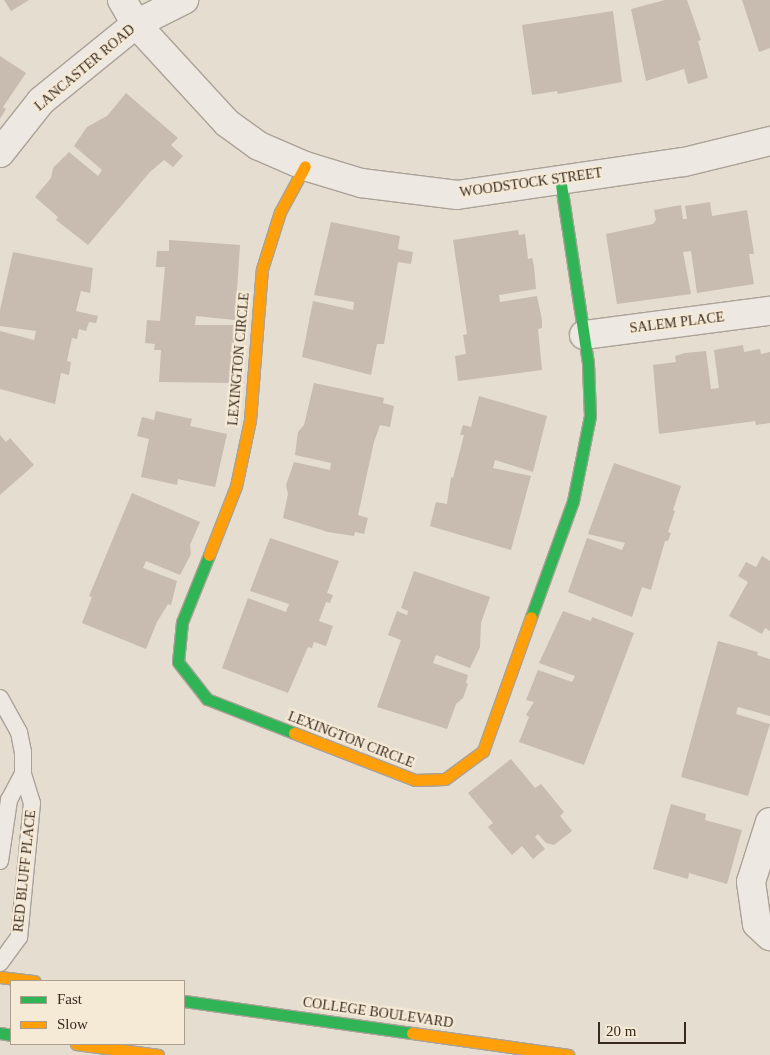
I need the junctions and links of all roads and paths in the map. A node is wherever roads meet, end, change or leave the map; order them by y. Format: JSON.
{"nodes":[{"id":1,"x":122,"y":0,"type":"edge"},
{"id":2,"x":184,"y":0,"type":"edge"},
{"id":3,"x":136,"y":24,"type":"junction"},
{"id":4,"x":770,"y":141,"type":"edge"},
{"id":5,"x":0,"y":153,"type":"edge"},
{"id":6,"x":304,"y":166,"type":"junction"},
{"id":7,"x":560,"y":178,"type":"junction"},
{"id":8,"x":770,"y":311,"type":"edge"},
{"id":9,"x":584,"y":335,"type":"junction"},
{"id":10,"x":0,"y":698,"type":"edge"},
{"id":11,"x":23,"y":774,"type":"junction"},
{"id":12,"x":770,"y":822,"type":"edge"},
{"id":13,"x":0,"y":861,"type":"edge"},
{"id":14,"x":770,"y":936,"type":"edge"},
{"id":15,"x":0,"y":963,"type":"edge"},
{"id":16,"x":0,"y":977,"type":"edge"},
{"id":17,"x":26,"y":980,"type":"edge"},
{"id":18,"x":185,"y":1001,"type":"edge"},
{"id":19,"x":83,"y":1045,"type":"edge"},
{"id":20,"x":158,"y":1055,"type":"edge"},
{"id":21,"x":568,"y":1055,"type":"edge"}],
"edges":[{"from":1,"to":3,"type":"street","name":"WOODSTOCK STREET"},
{"from":2,"to":3,"type":"street","name":"LANCASTER ROAD"},
{"from":3,"to":5,"type":"street","name":"LANCASTER ROAD"},
{"from":3,"to":6,"type":"street","name":"WOODSTOCK STREET"},
{"from":4,"to":7,"type":"street","name":"WOODSTOCK STREET"},
{"from":6,"to":7,"type":"street","name":"WOODSTOCK STREET"},
{"from":6,"to":9,"type":"street","name":"LEXINGTON CIRCLE"},
{"from":7,"to":9,"type":"street","name":"LEXINGTON CIRCLE"},
{"from":8,"to":9,"type":"street","name":"SALEM PLACE"},
{"from":10,"to":11,"type":"lane","name":"RED BLUFF PLACE"},
{"from":11,"to":13,"type":"lane","name":"RED BLUFF PLACE"},
{"from":11,"to":15,"type":"lane","name":"RED BLUFF PLACE"},
{"from":12,"to":14,"type":"street"},
{"from":16,"to":17,"type":"street"},
{"from":18,"to":21,"type":"street","name":"COLLEGE BOULEVARD"},
{"from":19,"to":20,"type":"street"}]}
